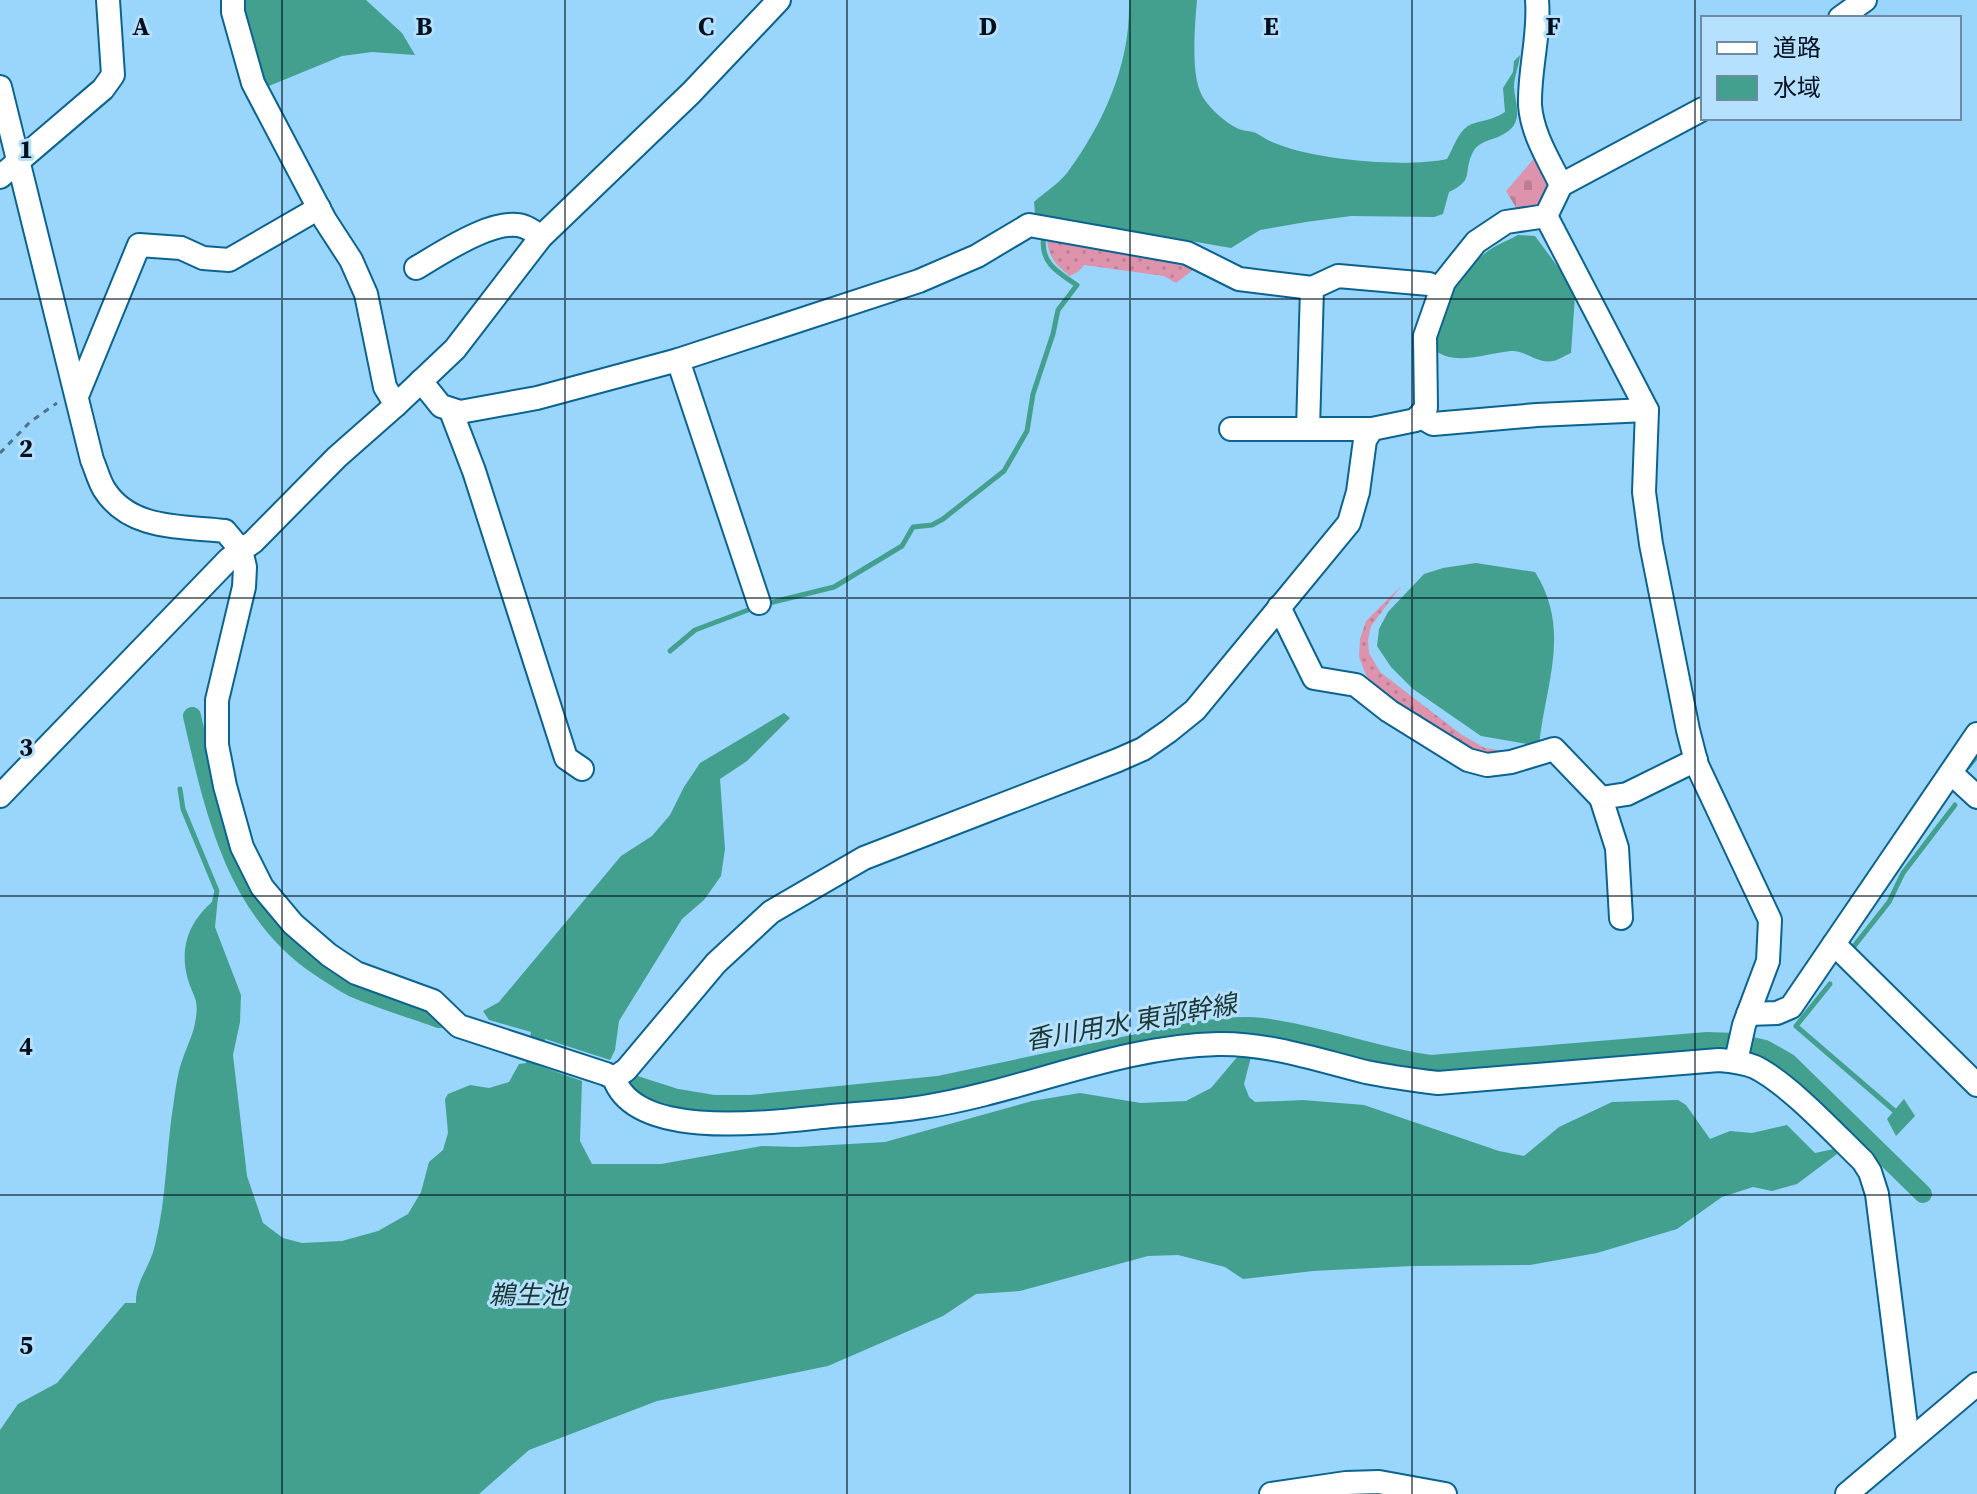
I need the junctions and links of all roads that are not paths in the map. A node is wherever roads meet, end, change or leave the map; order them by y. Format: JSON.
{"nodes":[{"id":1,"x":108,"y":0,"type":"edge"},
{"id":2,"x":233,"y":0,"type":"edge"},
{"id":3,"x":779,"y":0,"type":"edge"},
{"id":4,"x":1537,"y":0,"type":"edge"},
{"id":5,"x":1865,"y":0,"type":"edge"},
{"id":6,"x":1843,"y":16,"type":"edge"},
{"id":7,"x":0,"y":87,"type":"edge"},
{"id":8,"x":1701,"y":110,"type":"edge"},
{"id":9,"x":19,"y":159,"type":"junction"},
{"id":10,"x":0,"y":177,"type":"edge"},
{"id":11,"x":1561,"y":185,"type":"junction"},
{"id":12,"x":319,"y":208,"type":"junction"},
{"id":13,"x":1546,"y":216,"type":"junction"},
{"id":14,"x":541,"y":237,"type":"junction"},
{"id":15,"x":1476,"y":242,"type":"junction"},
{"id":16,"x":416,"y":268,"type":"dead end"},
{"id":17,"x":1429,"y":284,"type":"junction"},
{"id":18,"x":1312,"y":288,"type":"junction"},
{"id":19,"x":1425,"y":356,"type":"junction"},
{"id":20,"x":678,"y":360,"type":"junction"},
{"id":21,"x":421,"y":381,"type":"junction"},
{"id":22,"x":76,"y":393,"type":"junction"},
{"id":23,"x":396,"y":405,"type":"junction"},
{"id":24,"x":1647,"y":410,"type":"junction"},
{"id":25,"x":451,"y":411,"type":"junction"},
{"id":26,"x":1419,"y":416,"type":"junction"},
{"id":27,"x":1231,"y":429,"type":"dead end"},
{"id":28,"x":1308,"y":429,"type":"junction"},
{"id":29,"x":1372,"y":429,"type":"junction"},
{"id":30,"x":241,"y":550,"type":"junction"},
{"id":31,"x":759,"y":603,"type":"dead end"},
{"id":32,"x":1279,"y":607,"type":"junction"},
{"id":33,"x":1977,"y":734,"type":"edge"},
{"id":34,"x":1696,"y":760,"type":"junction"},
{"id":35,"x":582,"y":769,"type":"dead end"},
{"id":36,"x":1951,"y":773,"type":"junction"},
{"id":37,"x":0,"y":796,"type":"edge"},
{"id":38,"x":1977,"y":797,"type":"edge"},
{"id":39,"x":1601,"y":798,"type":"junction"},
{"id":40,"x":1621,"y":918,"type":"dead end"},
{"id":41,"x":1834,"y":944,"type":"junction"},
{"id":42,"x":1748,"y":1014,"type":"junction"},
{"id":43,"x":1736,"y":1061,"type":"junction"},
{"id":44,"x":610,"y":1076,"type":"junction"},
{"id":45,"x":1977,"y":1085,"type":"edge"},
{"id":46,"x":1977,"y":1384,"type":"edge"},
{"id":47,"x":1908,"y":1441,"type":"junction"},
{"id":48,"x":1271,"y":1494,"type":"edge"},
{"id":49,"x":1445,"y":1494,"type":"edge"},
{"id":50,"x":1847,"y":1494,"type":"edge"}],
"edges":[{"from":1,"to":9,"type":"street"},
{"from":2,"to":12,"type":"street"},
{"from":3,"to":14,"type":"street"},
{"from":4,"to":11,"type":"street"},
{"from":5,"to":6,"type":"street"},
{"from":7,"to":9,"type":"street"},
{"from":8,"to":11,"type":"street"},
{"from":9,"to":10,"type":"street"},
{"from":9,"to":22,"type":"street"},
{"from":11,"to":13,"type":"street"},
{"from":12,"to":22,"type":"street"},
{"from":12,"to":23,"type":"street"},
{"from":13,"to":15,"type":"street"},
{"from":13,"to":24,"type":"street"},
{"from":14,"to":16,"type":"street"},
{"from":14,"to":21,"type":"street"},
{"from":15,"to":17,"type":"street"},
{"from":15,"to":19,"type":"street"},
{"from":17,"to":18,"type":"street"},
{"from":17,"to":19,"type":"street"},
{"from":18,"to":20,"type":"street"},
{"from":18,"to":28,"type":"street"},
{"from":19,"to":26,"type":"street"},
{"from":20,"to":25,"type":"street"},
{"from":20,"to":31,"type":"street"},
{"from":21,"to":23,"type":"street"},
{"from":21,"to":25,"type":"street"},
{"from":22,"to":30,"type":"street"},
{"from":23,"to":30,"type":"street"},
{"from":24,"to":26,"type":"street"},
{"from":24,"to":34,"type":"street"},
{"from":25,"to":35,"type":"street"},
{"from":26,"to":29,"type":"street"},
{"from":27,"to":28,"type":"street"},
{"from":28,"to":29,"type":"street"},
{"from":29,"to":32,"type":"street"},
{"from":30,"to":37,"type":"street"},
{"from":30,"to":44,"type":"street"},
{"from":32,"to":39,"type":"street"},
{"from":32,"to":44,"type":"street"},
{"from":33,"to":36,"type":"street"},
{"from":34,"to":39,"type":"street"},
{"from":34,"to":42,"type":"street"},
{"from":36,"to":38,"type":"street"},
{"from":36,"to":41,"type":"street"},
{"from":39,"to":40,"type":"street"},
{"from":41,"to":42,"type":"street"},
{"from":41,"to":45,"type":"street"},
{"from":42,"to":43,"type":"street"},
{"from":43,"to":44,"type":"street"},
{"from":43,"to":47,"type":"street"},
{"from":46,"to":47,"type":"street"},
{"from":47,"to":50,"type":"street"},
{"from":48,"to":49,"type":"street"}]}
